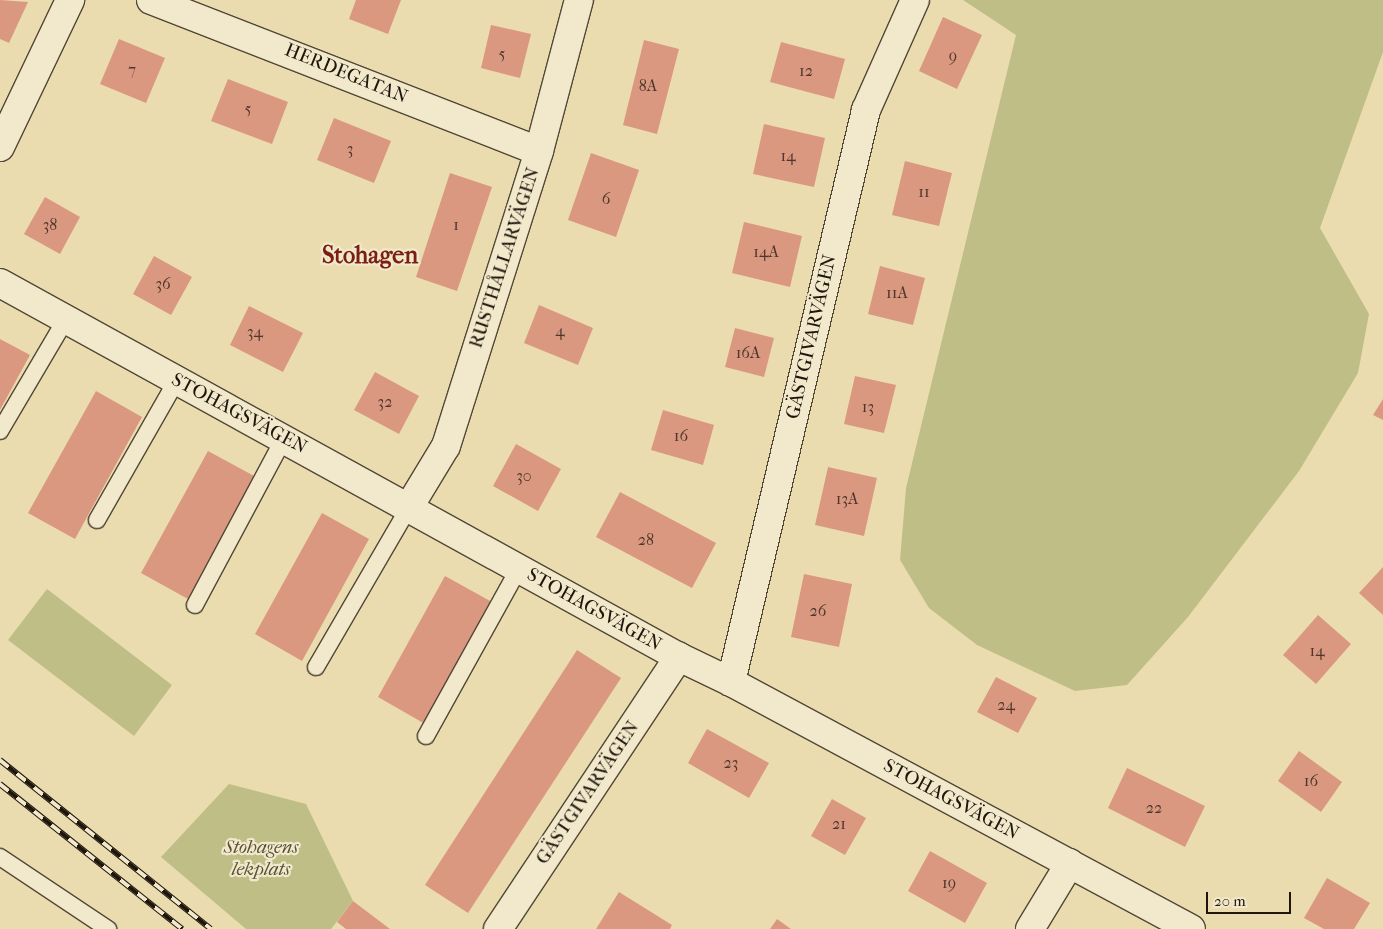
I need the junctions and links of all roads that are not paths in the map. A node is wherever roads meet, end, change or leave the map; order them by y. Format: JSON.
{"nodes":[{"id":1,"x":70,"y":0,"type":"edge"},
{"id":2,"x":152,"y":0,"type":"edge"},
{"id":3,"x":579,"y":0,"type":"edge"},
{"id":4,"x":915,"y":0,"type":"edge"},
{"id":5,"x":0,"y":147,"type":"edge"},
{"id":6,"x":539,"y":151,"type":"junction"},
{"id":7,"x":0,"y":283,"type":"edge"},
{"id":8,"x":66,"y":319,"type":"junction"},
{"id":9,"x":177,"y":380,"type":"junction"},
{"id":10,"x":0,"y":431,"type":"edge"},
{"id":11,"x":284,"y":438,"type":"junction"},
{"id":12,"x":409,"y":507,"type":"junction"},
{"id":13,"x":97,"y":520,"type":"dead end"},
{"id":14,"x":519,"y":568,"type":"junction"},
{"id":15,"x":195,"y":605,"type":"dead end"},
{"id":16,"x":679,"y":657,"type":"junction"},
{"id":17,"x":316,"y":667,"type":"dead end"},
{"id":18,"x":731,"y":682,"type":"junction"},
{"id":19,"x":426,"y":736,"type":"dead end"},
{"id":20,"x":0,"y":857,"type":"edge"},
{"id":21,"x":1070,"y":863,"type":"junction"},
{"id":22,"x":108,"y":929,"type":"edge"},
{"id":23,"x":498,"y":929,"type":"edge"},
{"id":24,"x":1030,"y":929,"type":"edge"},
{"id":25,"x":1191,"y":929,"type":"edge"}],
"edges":[{"from":1,"to":5,"type":"street"},
{"from":2,"to":6,"type":"street","name":"HERDEGATAN"},
{"from":3,"to":6,"type":"street","name":"RUSTHÅLLARVÄGEN"},
{"from":4,"to":18,"type":"street","name":"GÄSTGIVARVÄGEN"},
{"from":6,"to":12,"type":"street","name":"RUSTHÅLLARVÄGEN"},
{"from":7,"to":8,"type":"street","name":"STOHAGSVÄGEN"},
{"from":8,"to":9,"type":"street","name":"STOHAGSVÄGEN"},
{"from":8,"to":10,"type":"lane"},
{"from":9,"to":11,"type":"street","name":"STOHAGSVÄGEN"},
{"from":9,"to":13,"type":"lane"},
{"from":11,"to":12,"type":"street","name":"STOHAGSVÄGEN"},
{"from":11,"to":15,"type":"lane"},
{"from":12,"to":14,"type":"street","name":"STOHAGSVÄGEN"},
{"from":12,"to":17,"type":"lane"},
{"from":14,"to":16,"type":"street","name":"STOHAGSVÄGEN"},
{"from":14,"to":19,"type":"lane"},
{"from":16,"to":18,"type":"street","name":"STOHAGSVÄGEN"},
{"from":16,"to":23,"type":"street","name":"GÄSTGIVARVÄGEN"},
{"from":18,"to":21,"type":"street","name":"STOHAGSVÄGEN"},
{"from":20,"to":22,"type":"lane"},
{"from":21,"to":24,"type":"street"},
{"from":21,"to":25,"type":"street","name":"STOHAGSVÄGEN"}]}
